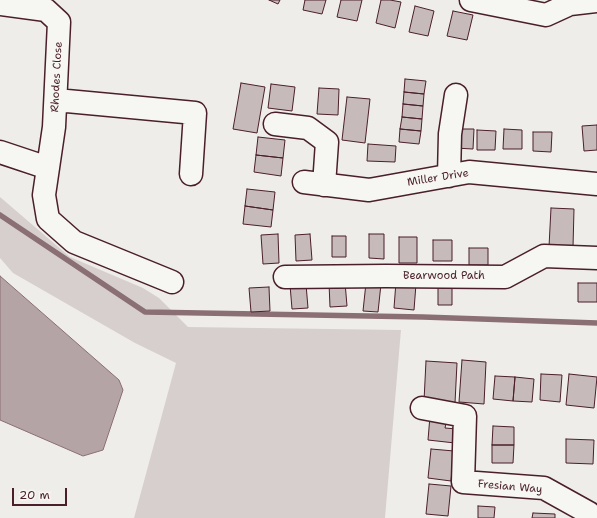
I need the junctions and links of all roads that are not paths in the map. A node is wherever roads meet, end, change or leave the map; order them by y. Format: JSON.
{"nodes":[{"id":1,"x":471,"y":0,"type":"edge"},
{"id":2,"x":597,"y":1,"type":"edge"},
{"id":3,"x":570,"y":2,"type":"edge"},
{"id":4,"x":8,"y":3,"type":"edge"},
{"id":5,"x":456,"y":95,"type":"dead end"},
{"id":6,"x":56,"y":100,"type":"junction"},
{"id":7,"x":276,"y":124,"type":"dead end"},
{"id":8,"x":0,"y":152,"type":"edge"},
{"id":9,"x":48,"y":168,"type":"junction"},
{"id":10,"x":191,"y":174,"type":"dead end"},
{"id":11,"x":450,"y":176,"type":"junction"},
{"id":12,"x":597,"y":184,"type":"edge"},
{"id":13,"x":597,"y":258,"type":"edge"},
{"id":14,"x":285,"y":277,"type":"dead end"},
{"id":15,"x":172,"y":282,"type":"dead end"},
{"id":16,"x":422,"y":408,"type":"dead end"},
{"id":17,"x":591,"y":512,"type":"edge"}],
"edges":[{"from":1,"to":3,"type":"street"},
{"from":2,"to":3,"type":"street"},
{"from":4,"to":6,"type":"street","name":"Rhodes Close"},
{"from":5,"to":11,"type":"street"},
{"from":6,"to":9,"type":"street","name":"Rhodes Close"},
{"from":6,"to":10,"type":"street"},
{"from":7,"to":11,"type":"street","name":"Miller Drive"},
{"from":8,"to":9,"type":"street"},
{"from":9,"to":15,"type":"street","name":"Rhodes Close"},
{"from":11,"to":12,"type":"street","name":"Miller Drive"},
{"from":13,"to":14,"type":"street","name":"Bearwood Path"},
{"from":16,"to":17,"type":"street","name":"Fresian Way"}]}
